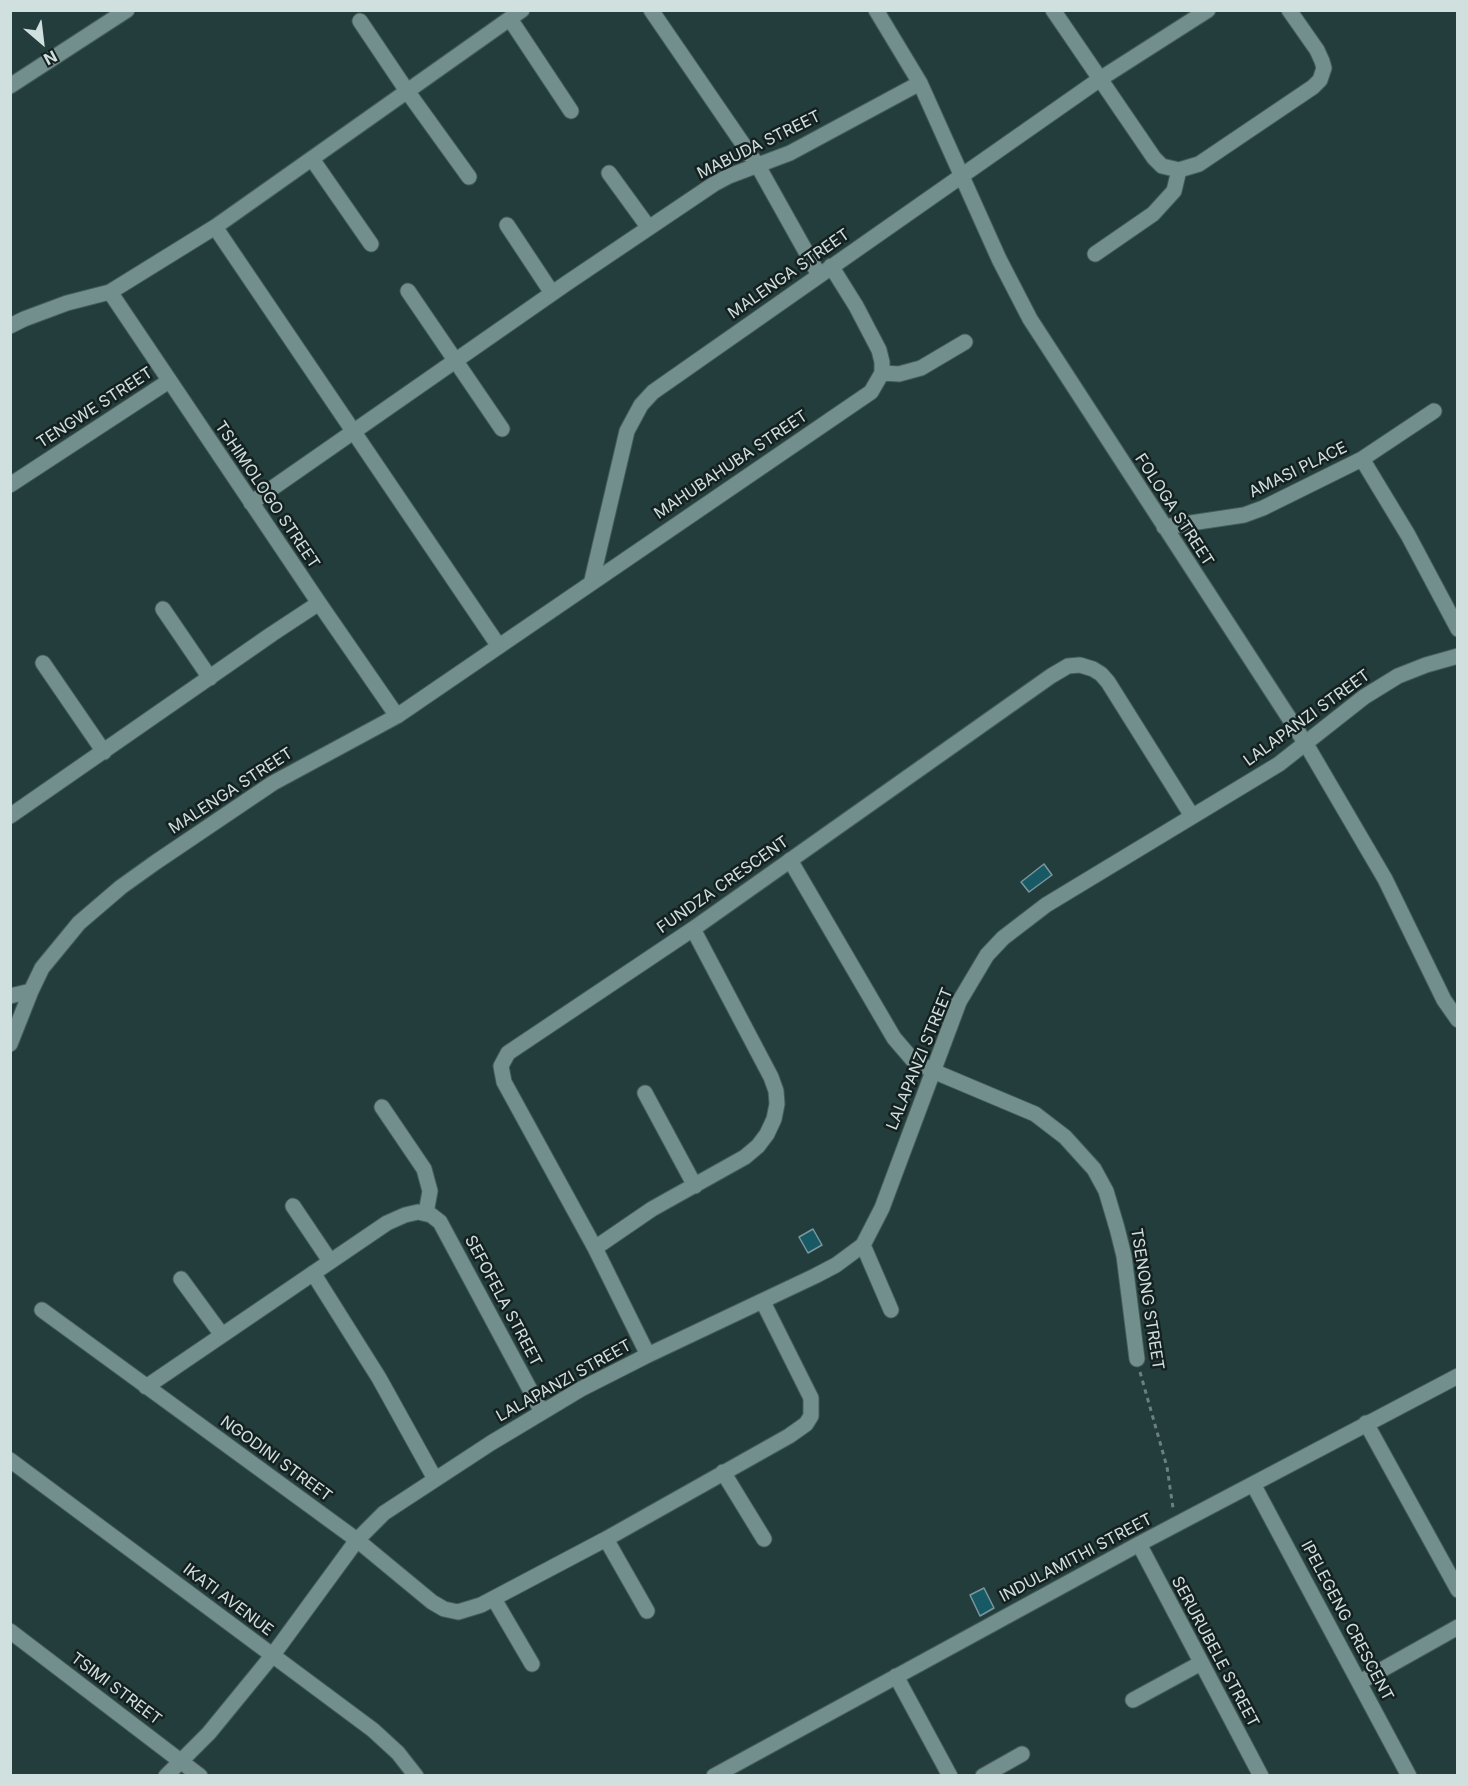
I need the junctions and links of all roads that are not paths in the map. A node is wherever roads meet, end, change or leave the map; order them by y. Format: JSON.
{"nodes":[{"id":1,"x":127,"y":10,"type":"edge"},
{"id":2,"x":651,"y":10,"type":"edge"},
{"id":3,"x":876,"y":10,"type":"edge"},
{"id":4,"x":1053,"y":10,"type":"edge"},
{"id":5,"x":1208,"y":10,"type":"edge"},
{"id":6,"x":1289,"y":10,"type":"edge"},
{"id":7,"x":516,"y":15,"type":"edge"},
{"id":8,"x":360,"y":21,"type":"dead end"},
{"id":9,"x":1100,"y":80,"type":"junction"},
{"id":10,"x":920,"y":83,"type":"junction"},
{"id":11,"x":10,"y":86,"type":"edge"},
{"id":12,"x":407,"y":91,"type":"junction"},
{"id":13,"x":571,"y":111,"type":"dead end"},
{"id":14,"x":312,"y":159,"type":"junction"},
{"id":15,"x":758,"y":166,"type":"junction"},
{"id":16,"x":1179,"y":170,"type":"junction"},
{"id":17,"x":609,"y":173,"type":"dead end"},
{"id":18,"x":469,"y":177,"type":"dead end"},
{"id":19,"x":963,"y":177,"type":"junction"},
{"id":20,"x":507,"y":225,"type":"dead end"},
{"id":21,"x":215,"y":227,"type":"junction"},
{"id":22,"x":649,"y":228,"type":"junction"},
{"id":23,"x":371,"y":244,"type":"dead end"},
{"id":24,"x":1095,"y":254,"type":"dead end"},
{"id":25,"x":825,"y":271,"type":"junction"},
{"id":26,"x":408,"y":291,"type":"dead end"},
{"id":27,"x":110,"y":292,"type":"junction"},
{"id":28,"x":552,"y":293,"type":"junction"},
{"id":29,"x":10,"y":326,"type":"edge"},
{"id":30,"x":964,"y":342,"type":"dead end"},
{"id":31,"x":455,"y":362,"type":"junction"},
{"id":32,"x":882,"y":373,"type":"junction"},
{"id":33,"x":169,"y":381,"type":"junction"},
{"id":34,"x":1434,"y":411,"type":"dead end"},
{"id":35,"x":502,"y":429,"type":"dead end"},
{"id":36,"x":354,"y":431,"type":"junction"},
{"id":37,"x":1362,"y":459,"type":"junction"},
{"id":38,"x":10,"y":485,"type":"edge"},
{"id":39,"x":251,"y":503,"type":"junction"},
{"id":40,"x":1164,"y":527,"type":"junction"},
{"id":41,"x":592,"y":580,"type":"junction"},
{"id":42,"x":319,"y":603,"type":"junction"},
{"id":43,"x":163,"y":609,"type":"dead end"},
{"id":44,"x":1458,"y":629,"type":"edge"},
{"id":45,"x":498,"y":645,"type":"junction"},
{"id":46,"x":1458,"y":656,"type":"edge"},
{"id":47,"x":43,"y":663,"type":"dead end"},
{"id":48,"x":210,"y":678,"type":"junction"},
{"id":49,"x":397,"y":716,"type":"junction"},
{"id":50,"x":1306,"y":744,"type":"junction"},
{"id":51,"x":104,"y":752,"type":"junction"},
{"id":52,"x":10,"y":816,"type":"edge"},
{"id":53,"x":1192,"y":816,"type":"junction"},
{"id":54,"x":790,"y":860,"type":"junction"},
{"id":55,"x":693,"y":929,"type":"junction"},
{"id":56,"x":31,"y":991,"type":"junction"},
{"id":57,"x":10,"y":996,"type":"edge"},
{"id":58,"x":1458,"y":1020,"type":"edge"},
{"id":59,"x":10,"y":1044,"type":"edge"},
{"id":60,"x":933,"y":1071,"type":"junction"},
{"id":61,"x":645,"y":1093,"type":"dead end"},
{"id":62,"x":382,"y":1107,"type":"dead end"},
{"id":63,"x":695,"y":1186,"type":"junction"},
{"id":64,"x":293,"y":1206,"type":"dead end"},
{"id":65,"x":426,"y":1213,"type":"junction"},
{"id":66,"x":863,"y":1245,"type":"junction"},
{"id":67,"x":595,"y":1248,"type":"junction"},
{"id":68,"x":330,"y":1261,"type":"junction"},
{"id":69,"x":313,"y":1273,"type":"junction"},
{"id":70,"x":182,"y":1279,"type":"dead end"},
{"id":71,"x":763,"y":1302,"type":"junction"},
{"id":72,"x":42,"y":1310,"type":"dead end"},
{"id":73,"x":891,"y":1310,"type":"dead end"},
{"id":74,"x":222,"y":1335,"type":"junction"},
{"id":75,"x":648,"y":1355,"type":"junction"},
{"id":76,"x":1137,"y":1359,"type":"road end"},
{"id":77,"x":1458,"y":1376,"type":"edge"},
{"id":78,"x":146,"y":1387,"type":"junction"},
{"id":79,"x":542,"y":1412,"type":"junction"},
{"id":80,"x":1366,"y":1423,"type":"junction"},
{"id":81,"x":10,"y":1461,"type":"edge"},
{"id":82,"x":723,"y":1472,"type":"junction"},
{"id":83,"x":435,"y":1479,"type":"junction"},
{"id":84,"x":1253,"y":1484,"type":"junction"},
{"id":85,"x":606,"y":1539,"type":"junction"},
{"id":86,"x":764,"y":1539,"type":"dead end"},
{"id":87,"x":357,"y":1540,"type":"junction"},
{"id":88,"x":1138,"y":1544,"type":"junction"},
{"id":89,"x":1458,"y":1590,"type":"edge"},
{"id":90,"x":494,"y":1599,"type":"junction"},
{"id":91,"x":646,"y":1611,"type":"dead end"},
{"id":92,"x":1458,"y":1627,"type":"edge"},
{"id":93,"x":10,"y":1631,"type":"edge"},
{"id":94,"x":272,"y":1656,"type":"junction"},
{"id":95,"x":532,"y":1664,"type":"dead end"},
{"id":96,"x":1201,"y":1664,"type":"junction"},
{"id":97,"x":896,"y":1676,"type":"junction"},
{"id":98,"x":1360,"y":1682,"type":"junction"},
{"id":99,"x":1133,"y":1700,"type":"dead end"},
{"id":100,"x":1022,"y":1755,"type":"dead end"},
{"id":101,"x":181,"y":1762,"type":"junction"},
{"id":102,"x":1258,"y":1775,"type":"edge"},
{"id":103,"x":166,"y":1776,"type":"edge"},
{"id":104,"x":200,"y":1776,"type":"edge"},
{"id":105,"x":416,"y":1776,"type":"edge"},
{"id":106,"x":714,"y":1776,"type":"edge"},
{"id":107,"x":950,"y":1776,"type":"edge"},
{"id":108,"x":983,"y":1776,"type":"edge"},
{"id":109,"x":1409,"y":1776,"type":"edge"}],
"edges":[{"from":1,"to":11,"type":"street"},
{"from":2,"to":15,"type":"street"},
{"from":3,"to":10,"type":"street","name":"FOLOGA STREET"},
{"from":4,"to":9,"type":"street"},
{"from":5,"to":9,"type":"street","name":"MALENGA STREET"},
{"from":6,"to":16,"type":"street"},
{"from":7,"to":12,"type":"street"},
{"from":7,"to":13,"type":"street"},
{"from":8,"to":12,"type":"street"},
{"from":9,"to":16,"type":"street"},
{"from":9,"to":19,"type":"street","name":"MALENGA STREET"},
{"from":10,"to":15,"type":"street","name":"MABUDA STREET"},
{"from":10,"to":19,"type":"street","name":"FOLOGA STREET"},
{"from":12,"to":14,"type":"street"},
{"from":12,"to":18,"type":"street"},
{"from":14,"to":21,"type":"street"},
{"from":14,"to":23,"type":"street"},
{"from":15,"to":22,"type":"street","name":"MABUDA STREET"},
{"from":15,"to":25,"type":"street"},
{"from":16,"to":24,"type":"street"},
{"from":17,"to":22,"type":"street"},
{"from":19,"to":25,"type":"street","name":"MALENGA STREET"},
{"from":19,"to":40,"type":"street","name":"FOLOGA STREET"},
{"from":20,"to":28,"type":"street"},
{"from":21,"to":27,"type":"street"},
{"from":21,"to":36,"type":"street"},
{"from":22,"to":28,"type":"street","name":"MABUDA STREET"},
{"from":25,"to":32,"type":"street"},
{"from":25,"to":41,"type":"street","name":"MALENGA STREET"},
{"from":26,"to":31,"type":"street"},
{"from":27,"to":29,"type":"street"},
{"from":27,"to":33,"type":"street","name":"TSHIMOLOGO STREET"},
{"from":28,"to":31,"type":"street","name":"MABUDA STREET"},
{"from":30,"to":32,"type":"street"},
{"from":31,"to":35,"type":"street"},
{"from":31,"to":36,"type":"street","name":"MABUDA STREET"},
{"from":32,"to":41,"type":"street","name":"MAHUBAHUBA STREET"},
{"from":33,"to":38,"type":"street","name":"TENGWE STREET"},
{"from":33,"to":39,"type":"street","name":"TSHIMOLOGO STREET"},
{"from":34,"to":37,"type":"street","name":"AMASI PLACE"},
{"from":36,"to":39,"type":"street","name":"MABUDA STREET"},
{"from":36,"to":45,"type":"street"},
{"from":37,"to":40,"type":"street","name":"AMASI PLACE"},
{"from":37,"to":44,"type":"street"},
{"from":39,"to":42,"type":"street","name":"TSHIMOLOGO STREET"},
{"from":40,"to":50,"type":"street","name":"FOLOGA STREET"},
{"from":41,"to":45,"type":"street","name":"MALENGA STREET"},
{"from":42,"to":48,"type":"street"},
{"from":42,"to":49,"type":"street","name":"TSHIMOLOGO STREET"},
{"from":43,"to":48,"type":"street"},
{"from":45,"to":49,"type":"street","name":"MALENGA STREET"},
{"from":46,"to":50,"type":"street","name":"LALAPANZI STREET"},
{"from":47,"to":51,"type":"street"},
{"from":48,"to":51,"type":"street"},
{"from":49,"to":56,"type":"street","name":"MALENGA STREET"},
{"from":50,"to":53,"type":"street","name":"LALAPANZI STREET"},
{"from":50,"to":58,"type":"street","name":"FOLOGA STREET"},
{"from":51,"to":52,"type":"street"},
{"from":53,"to":54,"type":"street","name":"FUNDZA CRESCENT"},
{"from":53,"to":60,"type":"street","name":"LALAPANZI STREET"},
{"from":54,"to":55,"type":"street","name":"FUNDZA CRESCENT"},
{"from":54,"to":60,"type":"street","name":"TSENONG STREET"},
{"from":55,"to":63,"type":"street"},
{"from":55,"to":67,"type":"street","name":"FUNDZA CRESCENT"},
{"from":56,"to":57,"type":"street"},
{"from":56,"to":59,"type":"street","name":"MALENGA STREET"},
{"from":60,"to":66,"type":"street","name":"LALAPANZI STREET"},
{"from":60,"to":76,"type":"street","name":"TSENONG STREET"},
{"from":61,"to":63,"type":"street"},
{"from":62,"to":65,"type":"street"},
{"from":63,"to":67,"type":"street"},
{"from":64,"to":68,"type":"street"},
{"from":65,"to":68,"type":"street"},
{"from":65,"to":79,"type":"street","name":"SEFOFELA STREET"},
{"from":66,"to":71,"type":"street","name":"LALAPANZI STREET"},
{"from":66,"to":73,"type":"street"},
{"from":67,"to":75,"type":"street","name":"FUNDZA CRESCENT"},
{"from":68,"to":69,"type":"street"},
{"from":69,"to":74,"type":"street"},
{"from":69,"to":83,"type":"street"},
{"from":70,"to":74,"type":"street"},
{"from":71,"to":75,"type":"street","name":"LALAPANZI STREET"},
{"from":71,"to":82,"type":"street","name":"NGODINI STREET"},
{"from":72,"to":78,"type":"street","name":"NGODINI STREET"},
{"from":74,"to":78,"type":"street"},
{"from":75,"to":79,"type":"street","name":"LALAPANZI STREET"},
{"from":77,"to":80,"type":"street","name":"INDULAMITHI STREET"},
{"from":78,"to":87,"type":"street","name":"NGODINI STREET"},
{"from":79,"to":83,"type":"street","name":"LALAPANZI STREET"},
{"from":80,"to":84,"type":"street","name":"INDULAMITHI STREET"},
{"from":80,"to":89,"type":"street"},
{"from":81,"to":94,"type":"street","name":"IKATI AVENUE"},
{"from":82,"to":85,"type":"street","name":"NGODINI STREET"},
{"from":82,"to":86,"type":"street"},
{"from":83,"to":87,"type":"street","name":"LALAPANZI STREET"},
{"from":84,"to":88,"type":"street","name":"INDULAMITHI STREET"},
{"from":84,"to":98,"type":"street","name":"IPELEGENG CRESCENT"},
{"from":85,"to":90,"type":"street","name":"NGODINI STREET"},
{"from":85,"to":91,"type":"street"},
{"from":87,"to":90,"type":"street","name":"NGODINI STREET"},
{"from":87,"to":94,"type":"street","name":"LALAPANZI STREET"},
{"from":88,"to":96,"type":"street","name":"SERURUBELE STREET"},
{"from":88,"to":97,"type":"street","name":"INDULAMITHI STREET"},
{"from":90,"to":95,"type":"street"},
{"from":92,"to":98,"type":"street"},
{"from":93,"to":101,"type":"street","name":"TSIMI STREET"},
{"from":94,"to":101,"type":"street","name":"LALAPANZI STREET"},
{"from":94,"to":105,"type":"street","name":"IKATI AVENUE"},
{"from":96,"to":99,"type":"street"},
{"from":96,"to":102,"type":"street","name":"SERURUBELE STREET"},
{"from":97,"to":106,"type":"street","name":"INDULAMITHI STREET"},
{"from":97,"to":107,"type":"street"},
{"from":98,"to":109,"type":"street","name":"IPELEGENG CRESCENT"},
{"from":100,"to":108,"type":"street"},
{"from":101,"to":103,"type":"street","name":"LALAPANZI STREET"},
{"from":101,"to":104,"type":"street","name":"TSIMI STREET"}]}
